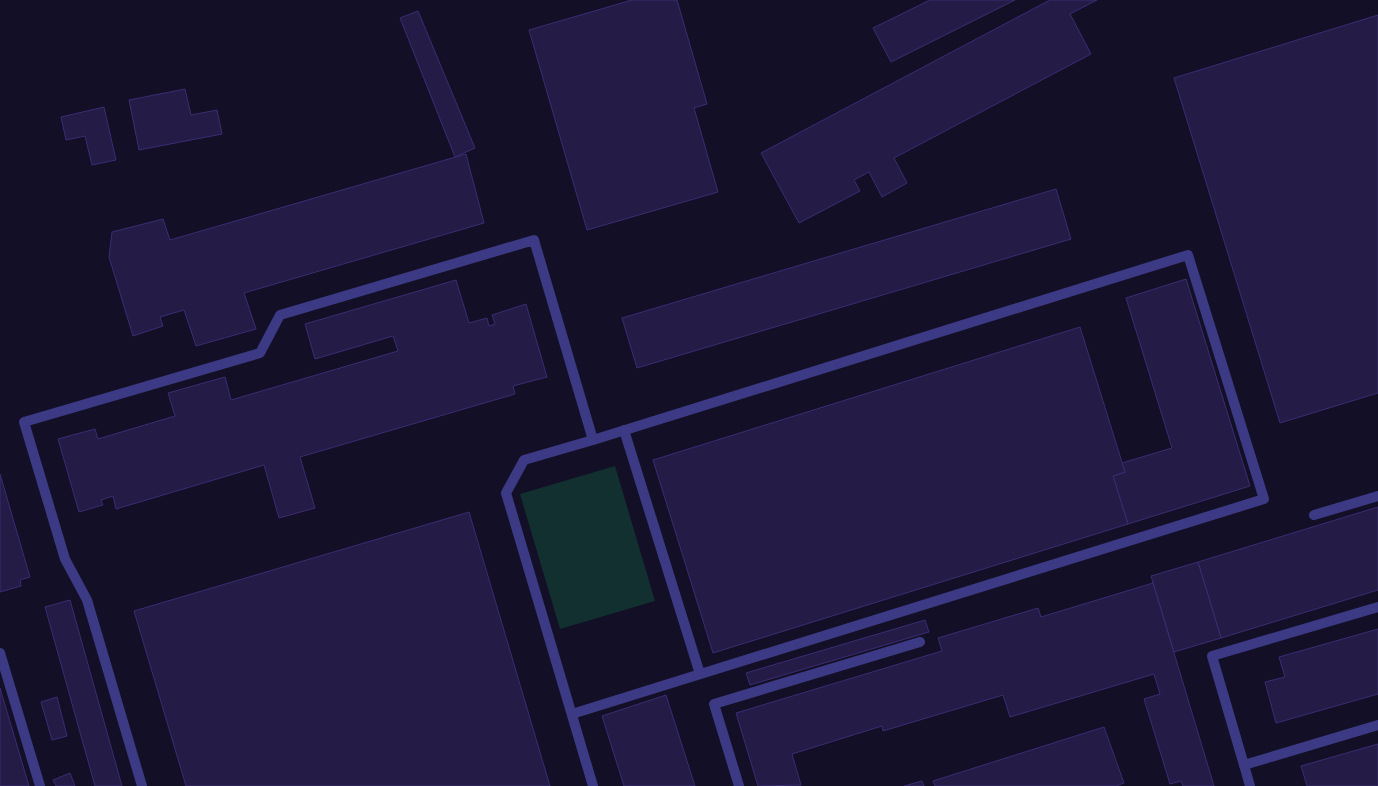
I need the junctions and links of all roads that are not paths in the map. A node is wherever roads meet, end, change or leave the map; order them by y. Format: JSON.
{"nodes":[{"id":1,"x":624,"y":430,"type":"junction"},
{"id":2,"x":593,"y":440,"type":"junction"},
{"id":3,"x":1378,"y":496,"type":"edge"},
{"id":4,"x":1314,"y":516,"type":"dead end"},
{"id":5,"x":1378,"y":607,"type":"edge"},
{"id":6,"x":920,"y":642,"type":"dead end"},
{"id":7,"x":0,"y":653,"type":"edge"},
{"id":8,"x":700,"y":674,"type":"junction"},
{"id":9,"x":572,"y":714,"type":"junction"},
{"id":10,"x":1378,"y":725,"type":"edge"},
{"id":11,"x":1244,"y":765,"type":"junction"},
{"id":12,"x":40,"y":786,"type":"edge"},
{"id":13,"x":142,"y":786,"type":"edge"},
{"id":14,"x":593,"y":786,"type":"edge"},
{"id":15,"x":739,"y":786,"type":"edge"},
{"id":16,"x":1250,"y":786,"type":"edge"}],
"edges":[{"from":1,"to":2,"type":"lane"},
{"from":1,"to":8,"type":"lane"},
{"from":1,"to":8,"type":"lane"},
{"from":2,"to":9,"type":"lane"},
{"from":2,"to":13,"type":"lane"},
{"from":3,"to":4,"type":"lane"},
{"from":5,"to":11,"type":"lane"},
{"from":6,"to":15,"type":"lane"},
{"from":7,"to":12,"type":"lane"},
{"from":8,"to":9,"type":"lane"},
{"from":9,"to":14,"type":"lane"},
{"from":10,"to":11,"type":"lane"},
{"from":11,"to":16,"type":"lane"}]}
